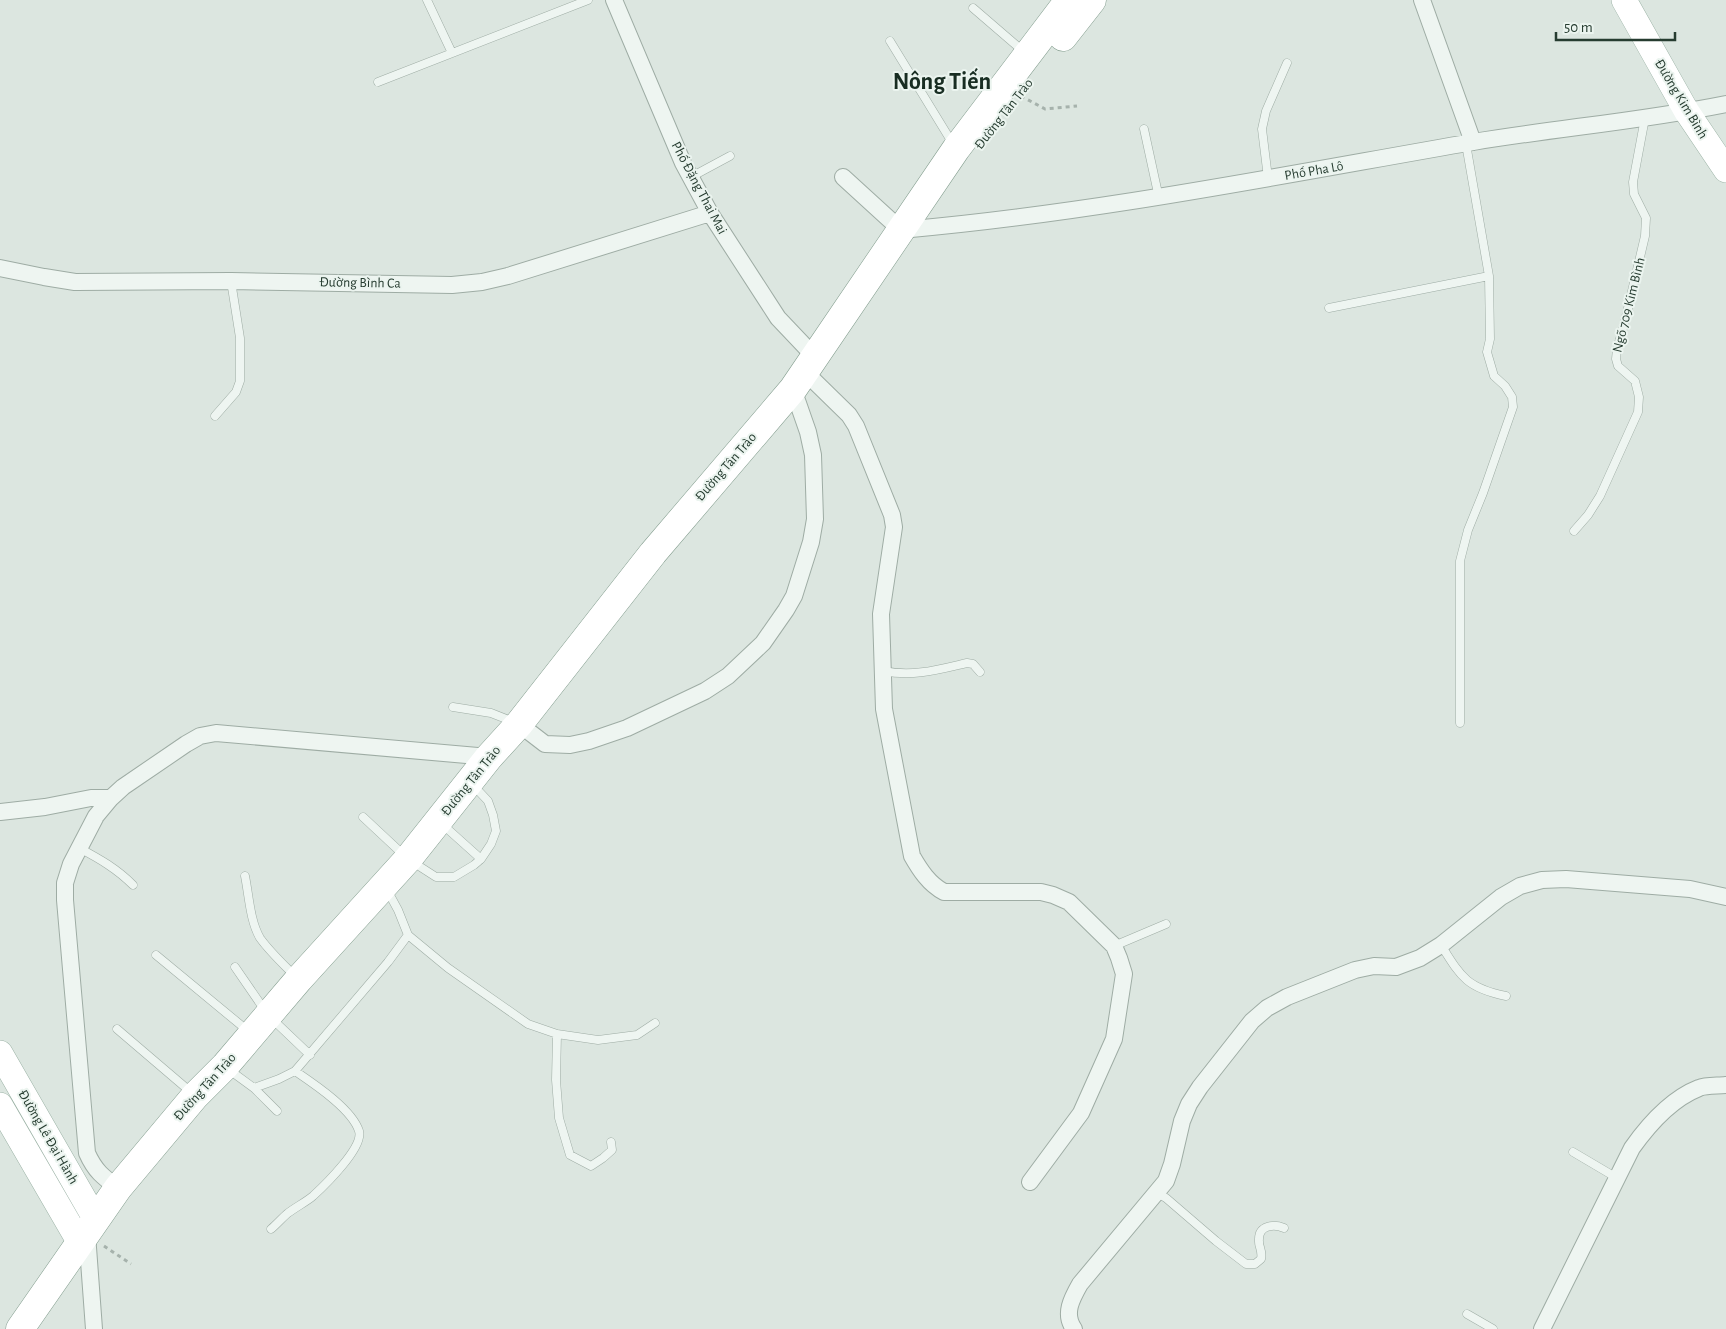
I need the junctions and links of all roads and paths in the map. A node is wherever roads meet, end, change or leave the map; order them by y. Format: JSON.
{"nodes":[{"id":1,"x":427,"y":0,"type":"edge"},
{"id":2,"x":588,"y":0,"type":"edge"},
{"id":3,"x":614,"y":0,"type":"edge"},
{"id":4,"x":1068,"y":0,"type":"edge"},
{"id":5,"x":1092,"y":0,"type":"edge"},
{"id":6,"x":1422,"y":0,"type":"edge"},
{"id":7,"x":1624,"y":0,"type":"edge"},
{"id":8,"x":974,"y":8,"type":"dead end"},
{"id":9,"x":890,"y":41,"type":"dead end"},
{"id":10,"x":452,"y":53,"type":"junction"},
{"id":11,"x":1028,"y":54,"type":"junction"},
{"id":12,"x":1286,"y":63,"type":"dead end"},
{"id":13,"x":378,"y":82,"type":"dead end"},
{"id":14,"x":1018,"y":95,"type":"junction"},
{"id":15,"x":1726,"y":104,"type":"edge"},
{"id":16,"x":1078,"y":106,"type":"dead end"},
{"id":17,"x":1687,"y":112,"type":"junction"},
{"id":18,"x":1644,"y":118,"type":"junction"},
{"id":19,"x":1144,"y":130,"type":"dead end"},
{"id":20,"x":1470,"y":143,"type":"junction"},
{"id":21,"x":956,"y":149,"type":"junction"},
{"id":22,"x":730,"y":156,"type":"dead end"},
{"id":23,"x":1726,"y":170,"type":"edge"},
{"id":24,"x":692,"y":177,"type":"junction"},
{"id":25,"x":843,"y":177,"type":"dead end"},
{"id":26,"x":1268,"y":179,"type":"junction"},
{"id":27,"x":1159,"y":198,"type":"junction"},
{"id":28,"x":710,"y":213,"type":"junction"},
{"id":29,"x":904,"y":225,"type":"junction"},
{"id":30,"x":0,"y":268,"type":"edge"},
{"id":31,"x":1488,"y":276,"type":"junction"},
{"id":32,"x":231,"y":281,"type":"junction"},
{"id":33,"x":1329,"y":308,"type":"dead end"},
{"id":34,"x":804,"y":373,"type":"junction"},
{"id":35,"x":215,"y":416,"type":"dead end"},
{"id":36,"x":1574,"y":532,"type":"dead end"},
{"id":37,"x":883,"y":671,"type":"junction"},
{"id":38,"x":980,"y":672,"type":"dead end"},
{"id":39,"x":453,"y":707,"type":"dead end"},
{"id":40,"x":1460,"y":723,"type":"dead end"},
{"id":41,"x":519,"y":724,"type":"junction"},
{"id":42,"x":489,"y":758,"type":"junction"},
{"id":43,"x":470,"y":782,"type":"junction"},
{"id":44,"x":111,"y":798,"type":"junction"},
{"id":45,"x":0,"y":812,"type":"edge"},
{"id":46,"x":363,"y":817,"type":"dead end"},
{"id":47,"x":439,"y":821,"type":"junction"},
{"id":48,"x":79,"y":848,"type":"junction"},
{"id":49,"x":408,"y":859,"type":"junction"},
{"id":50,"x":480,"y":859,"type":"junction"},
{"id":51,"x":245,"y":876,"type":"dead end"},
{"id":52,"x":133,"y":885,"type":"dead end"},
{"id":53,"x":385,"y":885,"type":"junction"},
{"id":54,"x":1726,"y":897,"type":"edge"},
{"id":55,"x":1166,"y":924,"type":"dead end"},
{"id":56,"x":408,"y":935,"type":"junction"},
{"id":57,"x":1441,"y":945,"type":"junction"},
{"id":58,"x":1114,"y":946,"type":"junction"},
{"id":59,"x":156,"y":956,"type":"dead end"},
{"id":60,"x":235,"y":967,"type":"dead end"},
{"id":61,"x":299,"y":979,"type":"junction"},
{"id":62,"x":1506,"y":996,"type":"dead end"},
{"id":63,"x":655,"y":1023,"type":"dead end"},
{"id":64,"x":260,"y":1024,"type":"junction"},
{"id":65,"x":118,"y":1028,"type":"dead end"},
{"id":66,"x":557,"y":1034,"type":"junction"},
{"id":67,"x":0,"y":1054,"type":"edge"},
{"id":68,"x":310,"y":1055,"type":"junction"},
{"id":69,"x":225,"y":1066,"type":"junction"},
{"id":70,"x":295,"y":1071,"type":"junction"},
{"id":71,"x":1726,"y":1085,"type":"edge"},
{"id":72,"x":254,"y":1088,"type":"junction"},
{"id":73,"x":195,"y":1096,"type":"junction"},
{"id":74,"x":0,"y":1104,"type":"edge"},
{"id":75,"x":277,"y":1111,"type":"dead end"},
{"id":76,"x":611,"y":1142,"type":"dead end"},
{"id":77,"x":1573,"y":1152,"type":"dead end"},
{"id":78,"x":1617,"y":1178,"type":"junction"},
{"id":79,"x":1030,"y":1182,"type":"dead end"},
{"id":80,"x":118,"y":1188,"type":"junction"},
{"id":81,"x":1157,"y":1193,"type":"junction"},
{"id":82,"x":1284,"y":1228,"type":"dead end"},
{"id":83,"x":271,"y":1229,"type":"dead end"},
{"id":84,"x":88,"y":1232,"type":"junction"},
{"id":85,"x":131,"y":1264,"type":"dead end"},
{"id":86,"x":1468,"y":1314,"type":"dead end"},
{"id":87,"x":20,"y":1329,"type":"edge"},
{"id":88,"x":94,"y":1329,"type":"edge"},
{"id":89,"x":1074,"y":1329,"type":"edge"},
{"id":90,"x":1493,"y":1329,"type":"edge"},
{"id":91,"x":1542,"y":1329,"type":"edge"}],
"edges":[{"from":1,"to":10,"type":"lane"},
{"from":2,"to":10,"type":"lane"},
{"from":3,"to":24,"type":"street","name":"Phố Đặng Thai Mai"},
{"from":4,"to":11,"type":"highway","name":"Đường Tân Trào"},
{"from":5,"to":14,"type":"highway","name":"Đường Tân Trào"},
{"from":6,"to":20,"type":"street"},
{"from":7,"to":17,"type":"main road","name":"Đường Kim Bình"},
{"from":8,"to":11,"type":"lane"},
{"from":9,"to":21,"type":"lane"},
{"from":10,"to":13,"type":"lane"},
{"from":11,"to":21,"type":"highway","name":"Đường Tân Trào"},
{"from":12,"to":26,"type":"lane"},
{"from":14,"to":16,"type":"path"},
{"from":14,"to":29,"type":"highway","name":"Đường Tân Trào"},
{"from":15,"to":17,"type":"street","name":"Phố Pha Lô"},
{"from":17,"to":18,"type":"street","name":"Phố Pha Lô"},
{"from":17,"to":23,"type":"main road","name":"Đường Kim Bình"},
{"from":18,"to":20,"type":"street","name":"Phố Pha Lô"},
{"from":18,"to":36,"type":"lane","name":"Ngõ 709 Kim Bình"},
{"from":19,"to":27,"type":"lane"},
{"from":20,"to":26,"type":"street","name":"Phố Pha Lô"},
{"from":20,"to":31,"type":"lane"},
{"from":21,"to":29,"type":"highway","name":"Đường Tân Trào"},
{"from":22,"to":24,"type":"lane"},
{"from":24,"to":28,"type":"street","name":"Phố Đặng Thai Mai"},
{"from":25,"to":29,"type":"street"},
{"from":26,"to":27,"type":"street","name":"Phố Pha Lô"},
{"from":27,"to":29,"type":"street","name":"Phố Pha Lô"},
{"from":28,"to":32,"type":"street","name":"Đường Bình Ca"},
{"from":28,"to":34,"type":"street","name":"Phố Đặng Thai Mai"},
{"from":29,"to":34,"type":"highway","name":"Đường Tân Trào"},
{"from":30,"to":32,"type":"street","name":"Đường Bình Ca"},
{"from":31,"to":33,"type":"lane"},
{"from":31,"to":40,"type":"lane"},
{"from":32,"to":35,"type":"lane"},
{"from":34,"to":37,"type":"street","name":"Phố Đặng Thai Mai"},
{"from":34,"to":41,"type":"highway","name":"Đường Tân Trào"},
{"from":34,"to":41,"type":"street"},
{"from":37,"to":38,"type":"lane"},
{"from":37,"to":58,"type":"street","name":"Phố Đặng Thai Mai"},
{"from":39,"to":41,"type":"lane"},
{"from":41,"to":42,"type":"highway","name":"Đường Tân Trào"},
{"from":42,"to":43,"type":"highway","name":"Đường Tân Trào"},
{"from":42,"to":44,"type":"street"},
{"from":43,"to":47,"type":"highway","name":"Đường Tân Trào"},
{"from":43,"to":50,"type":"lane"},
{"from":44,"to":45,"type":"street"},
{"from":44,"to":48,"type":"street"},
{"from":46,"to":49,"type":"lane"},
{"from":47,"to":49,"type":"highway","name":"Đường Tân Trào"},
{"from":47,"to":50,"type":"lane"},
{"from":48,"to":52,"type":"lane"},
{"from":48,"to":80,"type":"street"},
{"from":49,"to":50,"type":"lane"},
{"from":49,"to":53,"type":"highway","name":"Đường Tân Trào"},
{"from":51,"to":61,"type":"lane"},
{"from":53,"to":56,"type":"lane"},
{"from":53,"to":61,"type":"highway","name":"Đường Tân Trào"},
{"from":54,"to":57,"type":"street"},
{"from":55,"to":58,"type":"lane"},
{"from":56,"to":66,"type":"lane"},
{"from":56,"to":68,"type":"lane"},
{"from":57,"to":62,"type":"lane"},
{"from":57,"to":81,"type":"street"},
{"from":58,"to":79,"type":"street"},
{"from":59,"to":64,"type":"lane"},
{"from":60,"to":64,"type":"lane"},
{"from":61,"to":64,"type":"highway","name":"Đường Tân Trào"},
{"from":63,"to":66,"type":"lane"},
{"from":64,"to":68,"type":"lane"},
{"from":64,"to":69,"type":"highway","name":"Đường Tân Trào"},
{"from":65,"to":73,"type":"lane"},
{"from":66,"to":76,"type":"lane"},
{"from":67,"to":84,"type":"main road","name":"Đường Lê Đại Hành"},
{"from":68,"to":70,"type":"lane"},
{"from":69,"to":72,"type":"lane"},
{"from":69,"to":73,"type":"highway","name":"Đường Tân Trào"},
{"from":70,"to":72,"type":"lane"},
{"from":70,"to":83,"type":"lane"},
{"from":71,"to":78,"type":"street"},
{"from":72,"to":75,"type":"lane"},
{"from":73,"to":80,"type":"highway","name":"Đường Tân Trào"},
{"from":74,"to":84,"type":"main road","name":"Đường Lê Đại Hành"},
{"from":77,"to":78,"type":"lane"},
{"from":78,"to":91,"type":"street"},
{"from":80,"to":84,"type":"highway","name":"Đường Tân Trào"},
{"from":81,"to":82,"type":"lane"},
{"from":81,"to":89,"type":"street"},
{"from":84,"to":85,"type":"path"},
{"from":84,"to":87,"type":"highway","name":"Đường Tân Trào"},
{"from":84,"to":88,"type":"street"},
{"from":86,"to":90,"type":"lane"}]}
